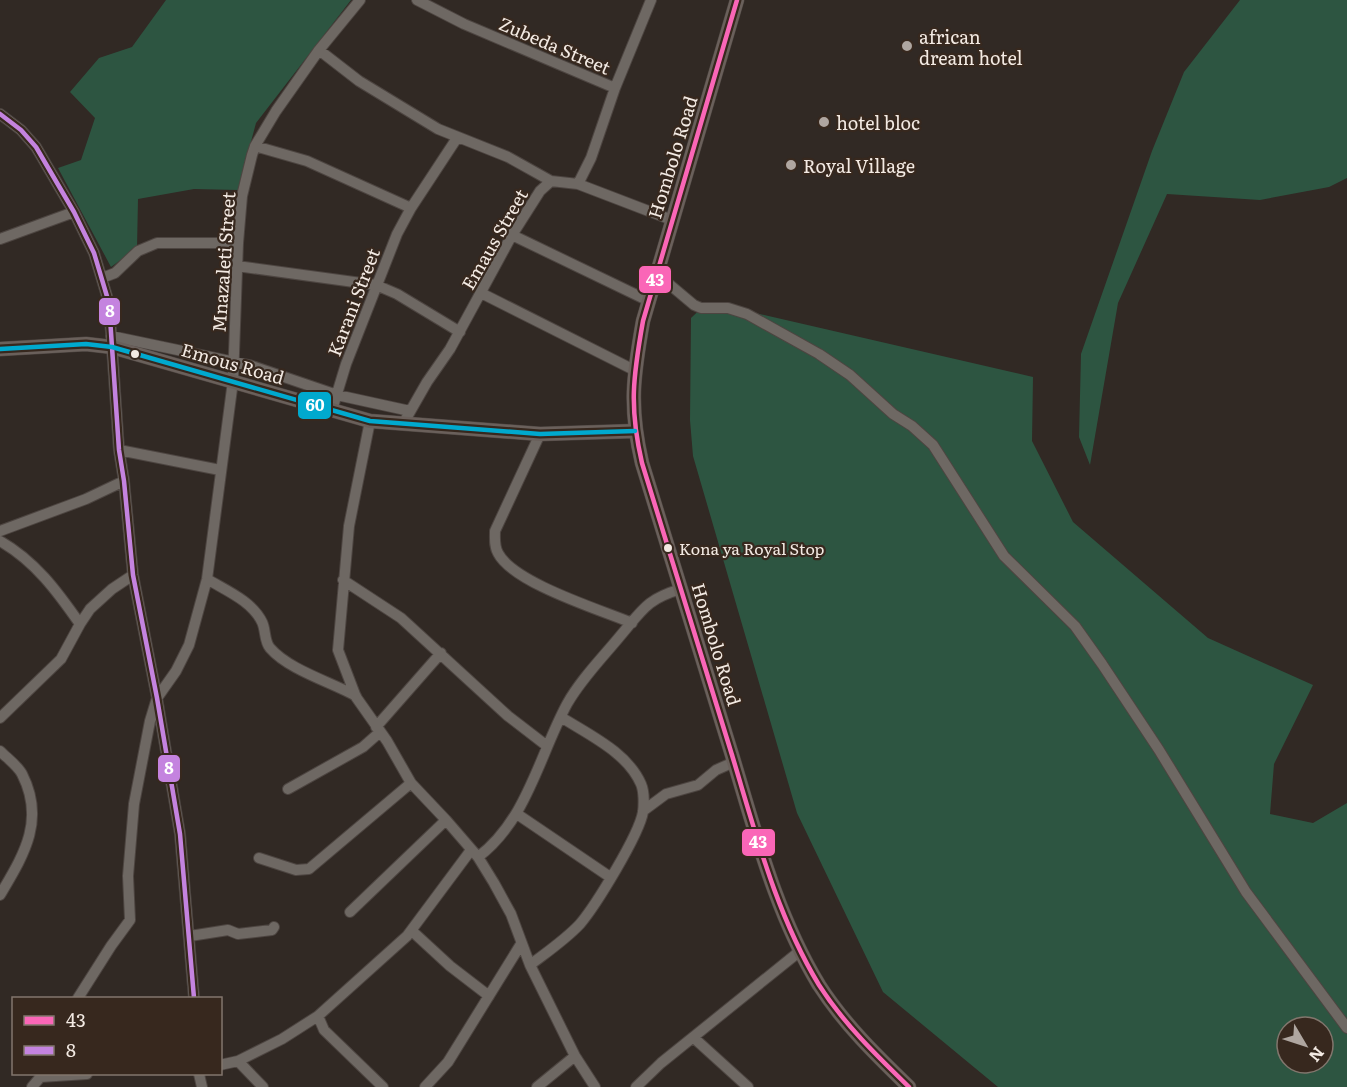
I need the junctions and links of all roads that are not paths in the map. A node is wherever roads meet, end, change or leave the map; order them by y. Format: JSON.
{"nodes":[{"id":1,"x":360,"y":0,"type":"edge"},
{"id":2,"x":417,"y":0,"type":"edge"},
{"id":3,"x":651,"y":0,"type":"edge"},
{"id":4,"x":737,"y":0,"type":"edge"},
{"id":5,"x":319,"y":50,"type":"junction"},
{"id":6,"x":615,"y":88,"type":"junction"},
{"id":7,"x":0,"y":114,"type":"edge"},
{"id":8,"x":457,"y":138,"type":"junction"},
{"id":9,"x":255,"y":146,"type":"junction"},
{"id":10,"x":551,"y":181,"type":"junction"},
{"id":11,"x":578,"y":184,"type":"junction"},
{"id":12,"x":411,"y":208,"type":"junction"},
{"id":13,"x":74,"y":212,"type":"junction"},
{"id":14,"x":672,"y":219,"type":"junction"},
{"id":15,"x":512,"y":235,"type":"junction"},
{"id":16,"x":0,"y":239,"type":"edge"},
{"id":17,"x":237,"y":243,"type":"junction"},
{"id":18,"x":237,"y":266,"type":"junction"},
{"id":19,"x":657,"y":274,"type":"junction"},
{"id":20,"x":102,"y":278,"type":"junction"},
{"id":21,"x":376,"y":285,"type":"junction"},
{"id":22,"x":481,"y":293,"type":"junction"},
{"id":23,"x":649,"y":301,"type":"junction"},
{"id":24,"x":460,"y":332,"type":"junction"},
{"id":25,"x":111,"y":341,"type":"junction"},
{"id":26,"x":0,"y":349,"type":"edge"},
{"id":27,"x":234,"y":362,"type":"junction"},
{"id":28,"x":634,"y":370,"type":"junction"},
{"id":29,"x":233,"y":381,"type":"junction"},
{"id":30,"x":337,"y":395,"type":"junction"},
{"id":31,"x":332,"y":410,"type":"junction"},
{"id":32,"x":410,"y":411,"type":"junction"},
{"id":33,"x":370,"y":421,"type":"junction"},
{"id":34,"x":403,"y":424,"type":"junction"},
{"id":35,"x":635,"y":431,"type":"junction"},
{"id":36,"x":540,"y":434,"type":"junction"},
{"id":37,"x":119,"y":450,"type":"junction"},
{"id":38,"x":220,"y":470,"type":"junction"},
{"id":39,"x":124,"y":481,"type":"junction"},
{"id":40,"x":0,"y":531,"type":"edge"},
{"id":41,"x":0,"y":541,"type":"edge"},
{"id":42,"x":133,"y":575,"type":"junction"},
{"id":43,"x":207,"y":579,"type":"junction"},
{"id":44,"x":343,"y":580,"type":"junction"},
{"id":45,"x":681,"y":589,"type":"junction"},
{"id":46,"x":632,"y":622,"type":"junction"},
{"id":47,"x":80,"y":624,"type":"junction"},
{"id":48,"x":441,"y":653,"type":"junction"},
{"id":49,"x":356,"y":697,"type":"junction"},
{"id":50,"x":157,"y":698,"type":"junction"},
{"id":51,"x":561,"y":717,"type":"junction"},
{"id":52,"x":0,"y":718,"type":"edge"},
{"id":53,"x":378,"y":730,"type":"junction"},
{"id":54,"x":548,"y":746,"type":"junction"},
{"id":55,"x":0,"y":751,"type":"edge"},
{"id":56,"x":734,"y":762,"type":"junction"},
{"id":57,"x":411,"y":783,"type":"junction"},
{"id":58,"x":288,"y":789,"type":"dead end"},
{"id":59,"x":644,"y":811,"type":"junction"},
{"id":60,"x":517,"y":814,"type":"junction"},
{"id":61,"x":446,"y":820,"type":"junction"},
{"id":62,"x":475,"y":854,"type":"junction"},
{"id":63,"x":259,"y":858,"type":"dead end"},
{"id":64,"x":610,"y":877,"type":"junction"},
{"id":65,"x":0,"y":895,"type":"edge"},
{"id":66,"x":350,"y":912,"type":"dead end"},
{"id":67,"x":274,"y":927,"type":"dead end"},
{"id":68,"x":412,"y":931,"type":"junction"},
{"id":69,"x":190,"y":936,"type":"junction"},
{"id":70,"x":521,"y":944,"type":"junction"},
{"id":71,"x":800,"y":951,"type":"junction"},
{"id":72,"x":530,"y":965,"type":"junction"},
{"id":73,"x":489,"y":996,"type":"junction"},
{"id":74,"x":79,"y":997,"type":"edge"},
{"id":75,"x":194,"y":997,"type":"edge"},
{"id":76,"x":318,"y":1016,"type":"junction"},
{"id":77,"x":1347,"y":1028,"type":"edge"},
{"id":78,"x":694,"y":1038,"type":"junction"},
{"id":79,"x":575,"y":1056,"type":"junction"},
{"id":80,"x":238,"y":1061,"type":"junction"},
{"id":81,"x":222,"y":1065,"type":"edge"},
{"id":82,"x":42,"y":1075,"type":"edge"},
{"id":83,"x":32,"y":1087,"type":"edge"},
{"id":84,"x":263,"y":1087,"type":"edge"},
{"id":85,"x":383,"y":1087,"type":"edge"},
{"id":86,"x":425,"y":1087,"type":"edge"},
{"id":87,"x":537,"y":1087,"type":"edge"},
{"id":88,"x":596,"y":1087,"type":"edge"},
{"id":89,"x":636,"y":1087,"type":"edge"},
{"id":90,"x":748,"y":1087,"type":"edge"},
{"id":91,"x":909,"y":1087,"type":"edge"}],
"edges":[{"from":1,"to":5,"type":"street","name":"Mnazaleti Street"},
{"from":2,"to":6,"type":"street","name":"Zubeda Street"},
{"from":3,"to":6,"type":"street"},
{"from":4,"to":14,"type":"street","name":"Hombolo Road"},
{"from":5,"to":8,"type":"street"},
{"from":5,"to":9,"type":"street","name":"Mnazaleti Street"},
{"from":6,"to":11,"type":"street"},
{"from":7,"to":13,"type":"street"},
{"from":8,"to":10,"type":"street"},
{"from":8,"to":12,"type":"street","name":"Karani Street"},
{"from":9,"to":12,"type":"street"},
{"from":9,"to":17,"type":"street","name":"Mnazaleti Street"},
{"from":10,"to":11,"type":"street","name":"Emaus Street"},
{"from":10,"to":15,"type":"street","name":"Emaus Street"},
{"from":11,"to":14,"type":"street","name":"Emaus Street"},
{"from":12,"to":21,"type":"street","name":"Karani Street"},
{"from":13,"to":16,"type":"street"},
{"from":13,"to":20,"type":"street"},
{"from":14,"to":19,"type":"street","name":"Hombolo Road"},
{"from":15,"to":22,"type":"street","name":"Emaus Street"},
{"from":15,"to":23,"type":"street"},
{"from":17,"to":18,"type":"street","name":"Mnazaleti Street"},
{"from":17,"to":20,"type":"street"},
{"from":18,"to":21,"type":"street"},
{"from":18,"to":27,"type":"street","name":"Mnazaleti Street"},
{"from":19,"to":23,"type":"street","name":"Hombolo Road"},
{"from":19,"to":77,"type":"street"},
{"from":20,"to":25,"type":"street"},
{"from":21,"to":24,"type":"street"},
{"from":21,"to":30,"type":"street","name":"Karani Street"},
{"from":22,"to":24,"type":"street","name":"Emaus Street"},
{"from":22,"to":28,"type":"street"},
{"from":23,"to":28,"type":"street","name":"Hombolo Road"},
{"from":24,"to":32,"type":"street","name":"Emaus Street"},
{"from":25,"to":26,"type":"street","name":"Emous Road"},
{"from":25,"to":27,"type":"street"},
{"from":25,"to":29,"type":"street","name":"Emous Road"},
{"from":25,"to":37,"type":"street"},
{"from":27,"to":29,"type":"street","name":"Mnazaleti Street"},
{"from":27,"to":30,"type":"street"},
{"from":28,"to":35,"type":"street","name":"Hombolo Road"},
{"from":29,"to":31,"type":"street","name":"Emous Road"},
{"from":29,"to":38,"type":"street","name":"Mnazaleti Street"},
{"from":30,"to":31,"type":"street","name":"Karani Street"},
{"from":30,"to":32,"type":"street"},
{"from":31,"to":33,"type":"street","name":"Emous Road"},
{"from":32,"to":34,"type":"street","name":"Emaus Street"},
{"from":33,"to":34,"type":"street","name":"Emous Road"},
{"from":33,"to":44,"type":"street"},
{"from":34,"to":36,"type":"street","name":"Emous Road"},
{"from":35,"to":36,"type":"street","name":"Emous Road"},
{"from":35,"to":45,"type":"street","name":"Hombolo Road"},
{"from":36,"to":46,"type":"street"},
{"from":37,"to":38,"type":"street"},
{"from":37,"to":39,"type":"street"},
{"from":38,"to":43,"type":"street","name":"Mnazaleti Street"},
{"from":39,"to":40,"type":"street"},
{"from":39,"to":42,"type":"street"},
{"from":41,"to":47,"type":"street"},
{"from":42,"to":47,"type":"street"},
{"from":42,"to":50,"type":"street"},
{"from":43,"to":49,"type":"street"},
{"from":43,"to":50,"type":"street","name":"Mnazaleti Street"},
{"from":44,"to":48,"type":"street"},
{"from":44,"to":49,"type":"street"},
{"from":45,"to":46,"type":"street"},
{"from":45,"to":56,"type":"street","name":"Hombolo Road"},
{"from":46,"to":51,"type":"street"},
{"from":47,"to":52,"type":"street"},
{"from":48,"to":53,"type":"street"},
{"from":48,"to":54,"type":"street"},
{"from":49,"to":53,"type":"street"},
{"from":50,"to":69,"type":"street"},
{"from":50,"to":74,"type":"street"},
{"from":51,"to":54,"type":"street"},
{"from":51,"to":59,"type":"street"},
{"from":53,"to":57,"type":"street"},
{"from":53,"to":58,"type":"street"},
{"from":54,"to":60,"type":"street"},
{"from":55,"to":65,"type":"street"},
{"from":56,"to":59,"type":"street"},
{"from":56,"to":71,"type":"street","name":"Hombolo Road"},
{"from":57,"to":61,"type":"street"},
{"from":57,"to":63,"type":"street"},
{"from":59,"to":64,"type":"street"},
{"from":60,"to":62,"type":"street"},
{"from":60,"to":64,"type":"street"},
{"from":61,"to":62,"type":"street"},
{"from":61,"to":66,"type":"street"},
{"from":62,"to":68,"type":"street"},
{"from":62,"to":70,"type":"street"},
{"from":64,"to":72,"type":"street"},
{"from":67,"to":69,"type":"street"},
{"from":68,"to":73,"type":"street"},
{"from":68,"to":76,"type":"street"},
{"from":69,"to":75,"type":"street"},
{"from":70,"to":72,"type":"street"},
{"from":70,"to":73,"type":"street"},
{"from":71,"to":78,"type":"street"},
{"from":71,"to":91,"type":"street","name":"Hombolo Road"},
{"from":72,"to":79,"type":"street"},
{"from":73,"to":86,"type":"street"},
{"from":76,"to":80,"type":"street"},
{"from":76,"to":85,"type":"street"},
{"from":78,"to":89,"type":"street"},
{"from":78,"to":90,"type":"street"},
{"from":79,"to":87,"type":"street"},
{"from":79,"to":88,"type":"street"},
{"from":80,"to":81,"type":"street"},
{"from":80,"to":84,"type":"street"},
{"from":82,"to":83,"type":"street"}]}
